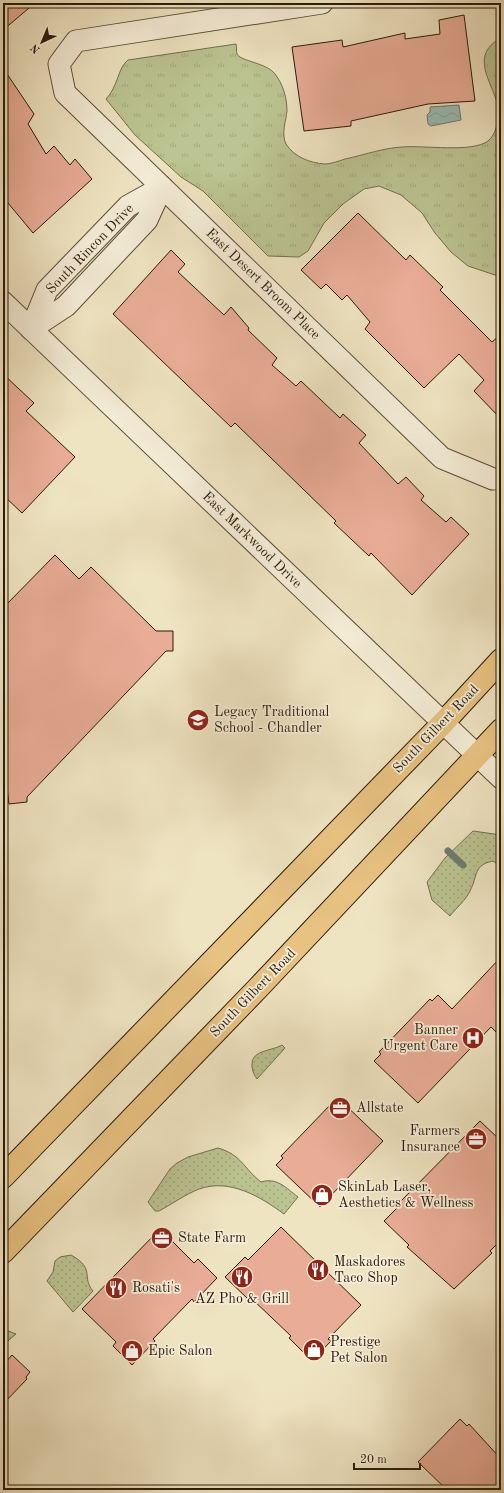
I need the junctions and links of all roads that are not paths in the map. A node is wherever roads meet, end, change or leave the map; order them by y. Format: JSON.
{"nodes":[{"id":1,"x":322,"y":3,"type":"edge"},
{"id":2,"x":162,"y":187,"type":"junction"},
{"id":3,"x":3,"y":302,"type":"edge"},
{"id":4,"x":31,"y":329,"type":"junction"},
{"id":5,"x":493,"y":479,"type":"dead end"},
{"id":6,"x":501,"y":660,"type":"edge"},
{"id":7,"x":443,"y":723,"type":"junction"},
{"id":8,"x":501,"y":730,"type":"edge"},
{"id":9,"x":477,"y":755,"type":"junction"},
{"id":10,"x":501,"y":778,"type":"edge"},
{"id":11,"x":3,"y":1177,"type":"edge"},
{"id":12,"x":3,"y":1252,"type":"edge"}],
"edges":[{"from":1,"to":2,"type":"street","name":"East Desert Broom Place"},
{"from":2,"to":4,"type":"street","name":"South Rincon Drive"},
{"from":2,"to":5,"type":"street","name":"East Desert Broom Place"},
{"from":3,"to":4,"type":"street","name":"East Markwood Drive"},
{"from":4,"to":7,"type":"street","name":"East Markwood Drive"},
{"from":6,"to":7,"type":"main road","name":"South Gilbert Road"},
{"from":7,"to":9,"type":"street","name":"East Markwood Drive"},
{"from":7,"to":11,"type":"main road","name":"South Gilbert Road"},
{"from":8,"to":9,"type":"main road","name":"South Gilbert Road"},
{"from":9,"to":10,"type":"street","name":"East Markwood Drive"},
{"from":9,"to":12,"type":"main road","name":"South Gilbert Road"}]}
